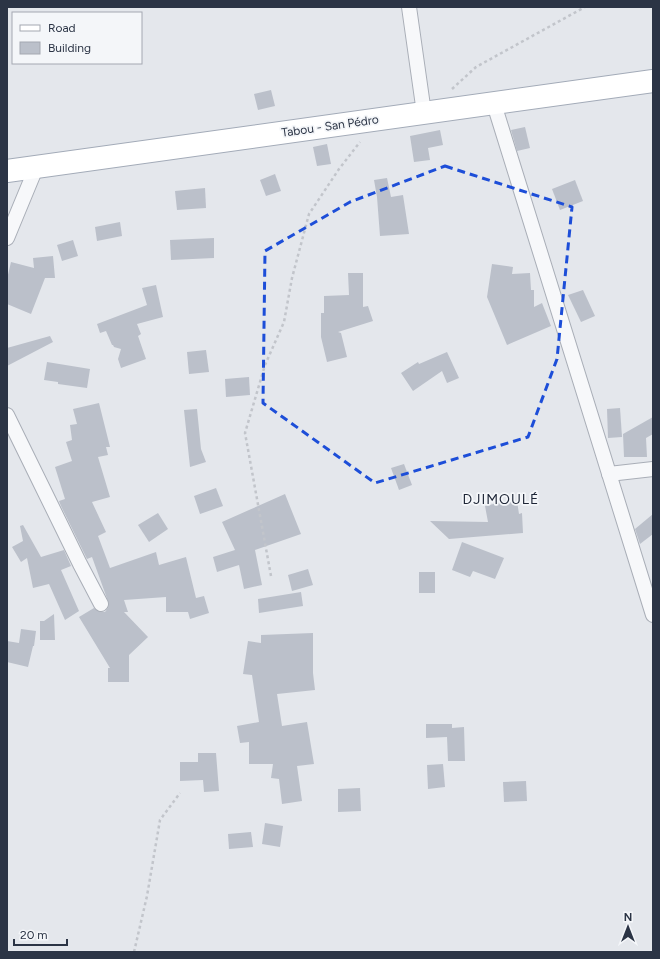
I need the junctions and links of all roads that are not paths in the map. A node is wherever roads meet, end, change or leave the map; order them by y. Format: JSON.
{"nodes":[{"id":1,"x":409,"y":7,"type":"edge"},
{"id":2,"x":653,"y":81,"type":"edge"},
{"id":3,"x":494,"y":104,"type":"junction"},
{"id":4,"x":424,"y":113,"type":"junction"},
{"id":5,"x":36,"y":168,"type":"junction"},
{"id":6,"x":7,"y":172,"type":"edge"},
{"id":7,"x":7,"y":238,"type":"edge"},
{"id":8,"x":7,"y":415,"type":"edge"},
{"id":9,"x":653,"y":469,"type":"edge"},
{"id":10,"x":609,"y":474,"type":"junction"},
{"id":11,"x":102,"y":604,"type":"dead end"},
{"id":12,"x":653,"y":615,"type":"edge"}],
"edges":[{"from":1,"to":4,"type":"street"},
{"from":2,"to":3,"type":"main road","name":"Tabou - San Pédro"},
{"from":3,"to":4,"type":"main road","name":"Tabou - San Pédro"},
{"from":3,"to":10,"type":"street"},
{"from":4,"to":5,"type":"main road","name":"Tabou - San Pédro"},
{"from":5,"to":6,"type":"main road","name":"Tabou - San Pédro"},
{"from":5,"to":7,"type":"street"},
{"from":8,"to":11,"type":"street"},
{"from":9,"to":10,"type":"street"},
{"from":10,"to":12,"type":"street"}]}
